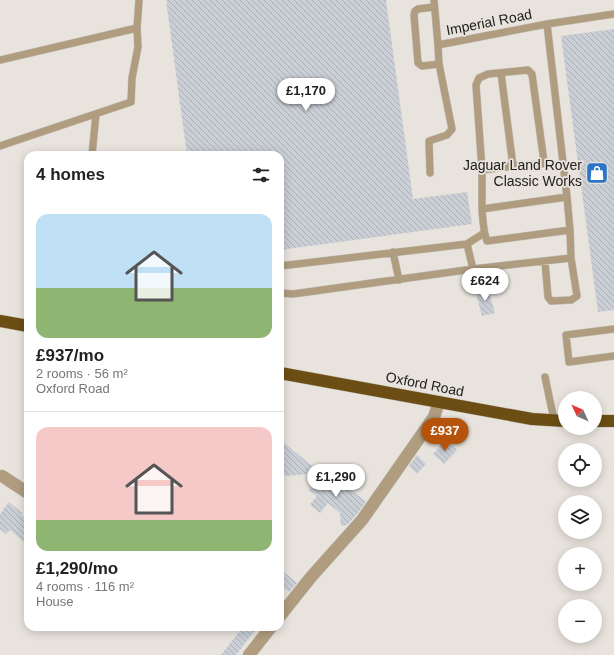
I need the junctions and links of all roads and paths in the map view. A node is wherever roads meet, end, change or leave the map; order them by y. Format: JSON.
{"nodes":[{"id":1,"x":139,"y":0,"type":"edge"},
{"id":2,"x":434,"y":4,"type":"edge"},
{"id":3,"x":614,"y":14,"type":"edge"},
{"id":4,"x":547,"y":24,"type":"junction"},
{"id":5,"x":137,"y":28,"type":"junction"},
{"id":6,"x":438,"y":45,"type":"junction"},
{"id":7,"x":0,"y":60,"type":"edge"},
{"id":8,"x":439,"y":64,"type":"junction"},
{"id":9,"x":501,"y":73,"type":"junction"},
{"id":10,"x":96,"y":114,"type":"junction"},
{"id":11,"x":0,"y":146,"type":"edge"},
{"id":12,"x":92,"y":151,"type":"edge"},
{"id":13,"x":513,"y":166,"type":"junction"},
{"id":14,"x":482,"y":170,"type":"junction"},
{"id":15,"x":430,"y":173,"type":"dead end"},
{"id":16,"x":567,"y":197,"type":"junction"},
{"id":17,"x":482,"y":209,"type":"junction"},
{"id":18,"x":570,"y":230,"type":"junction"},
{"id":19,"x":484,"y":233,"type":"junction"},
{"id":20,"x":467,"y":244,"type":"junction"},
{"id":21,"x":393,"y":252,"type":"junction"},
{"id":22,"x":571,"y":258,"type":"junction"},
{"id":23,"x":545,"y":262,"type":"junction"},
{"id":24,"x":284,"y":266,"type":"edge"},
{"id":25,"x":473,"y":269,"type":"junction"},
{"id":26,"x":399,"y":280,"type":"junction"},
{"id":27,"x":284,"y":293,"type":"edge"},
{"id":28,"x":0,"y":321,"type":"edge"},
{"id":29,"x":24,"y":325,"type":"edge"},
{"id":30,"x":614,"y":329,"type":"edge"},
{"id":31,"x":614,"y":356,"type":"edge"},
{"id":32,"x":284,"y":374,"type":"edge"},
{"id":33,"x":545,"y":377,"type":"dead end"},
{"id":34,"x":439,"y":402,"type":"junction"},
{"id":35,"x":558,"y":414,"type":"edge"},
{"id":36,"x":558,"y":420,"type":"edge"},
{"id":37,"x":602,"y":421,"type":"edge"},
{"id":38,"x":614,"y":421,"type":"edge"},
{"id":39,"x":2,"y":476,"type":"dead end"},
{"id":40,"x":24,"y":490,"type":"edge"},
{"id":41,"x":284,"y":611,"type":"edge"},
{"id":42,"x":268,"y":631,"type":"edge"},
{"id":43,"x":249,"y":655,"type":"edge"}],
"edges":[{"from":1,"to":5,"type":"lane"},
{"from":2,"to":6,"type":"lane","name":"Imperial Road"},
{"from":2,"to":8,"type":"lane"},
{"from":3,"to":4,"type":"lane","name":"Imperial Road"},
{"from":4,"to":6,"type":"lane","name":"Imperial Road"},
{"from":4,"to":16,"type":"lane"},
{"from":5,"to":7,"type":"lane"},
{"from":5,"to":10,"type":"lane"},
{"from":6,"to":8,"type":"lane"},
{"from":8,"to":15,"type":"lane"},
{"from":9,"to":13,"type":"lane"},
{"from":9,"to":13,"type":"lane"},
{"from":9,"to":14,"type":"lane"},
{"from":10,"to":11,"type":"lane"},
{"from":10,"to":12,"type":"lane"},
{"from":13,"to":14,"type":"lane"},
{"from":14,"to":17,"type":"lane"},
{"from":16,"to":17,"type":"lane"},
{"from":16,"to":18,"type":"lane"},
{"from":17,"to":19,"type":"lane"},
{"from":18,"to":19,"type":"lane"},
{"from":18,"to":22,"type":"lane"},
{"from":19,"to":20,"type":"lane"},
{"from":20,"to":21,"type":"lane"},
{"from":20,"to":25,"type":"lane"},
{"from":21,"to":24,"type":"lane"},
{"from":21,"to":26,"type":"lane"},
{"from":22,"to":23,"type":"lane"},
{"from":22,"to":23,"type":"lane"},
{"from":23,"to":25,"type":"lane"},
{"from":25,"to":26,"type":"lane"},
{"from":26,"to":27,"type":"lane"},
{"from":28,"to":29,"type":"highway"},
{"from":30,"to":31,"type":"lane"},
{"from":32,"to":34,"type":"highway","name":"Oxford Road"},
{"from":33,"to":35,"type":"lane"},
{"from":34,"to":36,"type":"highway","name":"Oxford Road"},
{"from":34,"to":41,"type":"street"},
{"from":37,"to":38,"type":"highway"},
{"from":39,"to":40,"type":"street"},
{"from":42,"to":43,"type":"street"}]}
